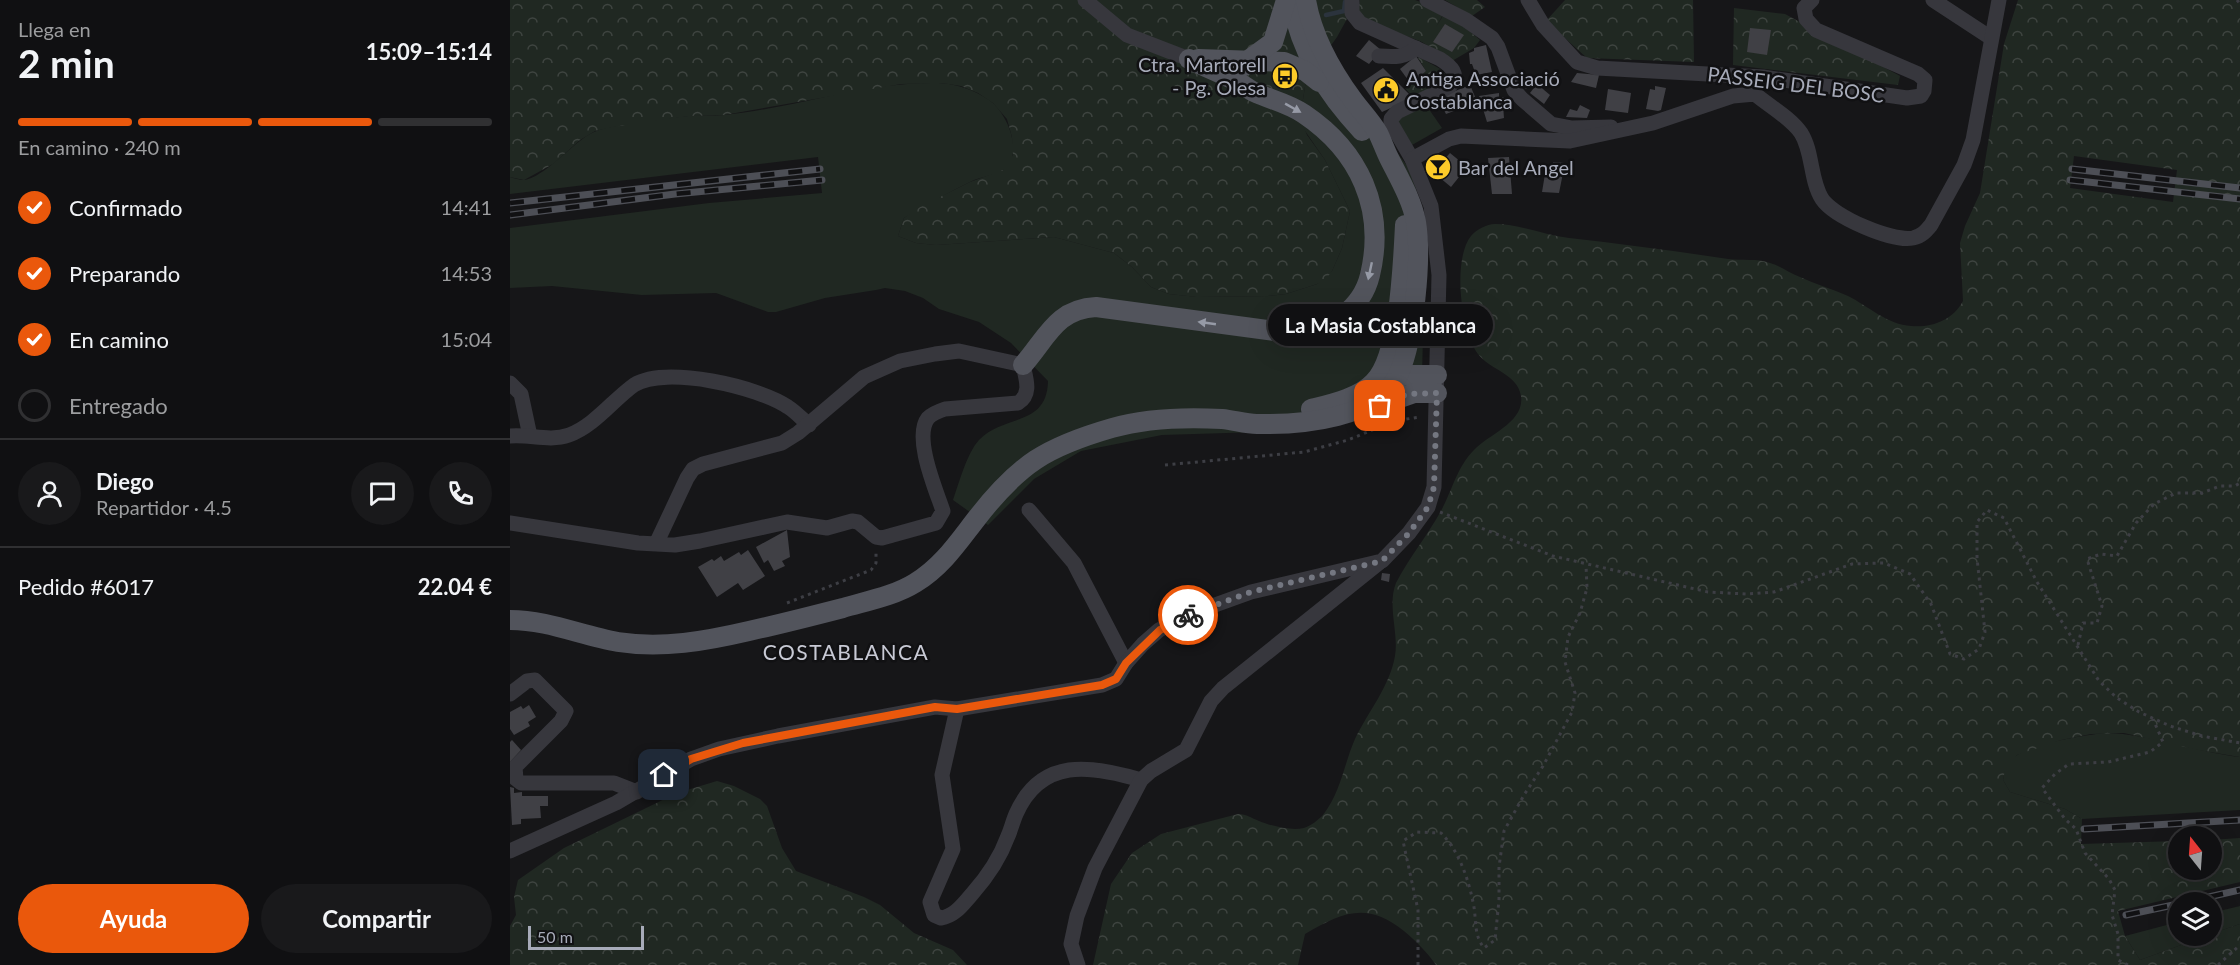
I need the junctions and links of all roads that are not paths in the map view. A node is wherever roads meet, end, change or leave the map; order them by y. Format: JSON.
{"nodes":[{"id":1,"x":1085,"y":0,"type":"edge"},
{"id":2,"x":1286,"y":0,"type":"edge"},
{"id":3,"x":1352,"y":0,"type":"edge"},
{"id":4,"x":1427,"y":0,"type":"edge"},
{"id":5,"x":1528,"y":0,"type":"edge"},
{"id":6,"x":1812,"y":0,"type":"edge"},
{"id":7,"x":1933,"y":0,"type":"edge"},
{"id":8,"x":1999,"y":0,"type":"edge"},
{"id":9,"x":1302,"y":2,"type":"edge"},
{"id":10,"x":1991,"y":38,"type":"junction"},
{"id":11,"x":1273,"y":42,"type":"junction"},
{"id":12,"x":1302,"y":43,"type":"junction"},
{"id":13,"x":1416,"y":48,"type":"junction"},
{"id":14,"x":1379,"y":56,"type":"dead end"},
{"id":15,"x":1189,"y":59,"type":"junction"},
{"id":16,"x":1247,"y":61,"type":"junction"},
{"id":17,"x":1284,"y":62,"type":"junction"},
{"id":18,"x":1331,"y":69,"type":"junction"},
{"id":19,"x":1763,"y":77,"type":"junction"},
{"id":20,"x":1240,"y":83,"type":"junction"},
{"id":21,"x":1325,"y":88,"type":"junction"},
{"id":22,"x":1755,"y":94,"type":"junction"},
{"id":23,"x":1635,"y":127,"type":"junction"},
{"id":24,"x":1388,"y":156,"type":"junction"},
{"id":25,"x":1412,"y":159,"type":"junction"},
{"id":26,"x":1405,"y":193,"type":"junction"},
{"id":27,"x":1396,"y":320,"type":"junction"},
{"id":28,"x":1023,"y":364,"type":"junction"},
{"id":29,"x":1398,"y":376,"type":"junction"},
{"id":30,"x":510,"y":383,"type":"edge"},
{"id":31,"x":1437,"y":384,"type":"junction"},
{"id":32,"x":1361,"y":391,"type":"junction"},
{"id":33,"x":1414,"y":393,"type":"junction"},
{"id":34,"x":1354,"y":411,"type":"junction"},
{"id":35,"x":1225,"y":420,"type":"junction"},
{"id":36,"x":809,"y":425,"type":"junction"},
{"id":37,"x":510,"y":436,"type":"edge"},
{"id":38,"x":530,"y":436,"type":"junction"},
{"id":39,"x":1029,"y":510,"type":"dead end"},
{"id":40,"x":510,"y":523,"type":"edge"},
{"id":41,"x":656,"y":544,"type":"junction"},
{"id":42,"x":1382,"y":561,"type":"junction"},
{"id":43,"x":510,"y":620,"type":"edge"},
{"id":44,"x":1126,"y":663,"type":"junction"},
{"id":45,"x":510,"y":694,"type":"edge"},
{"id":46,"x":957,"y":709,"type":"junction"},
{"id":47,"x":1141,"y":780,"type":"junction"},
{"id":48,"x":637,"y":792,"type":"junction"},
{"id":49,"x":518,"y":844,"type":"edge"},
{"id":50,"x":510,"y":850,"type":"edge"},
{"id":51,"x":1078,"y":965,"type":"edge"}],
"edges":[{"from":1,"to":15,"type":"street"},
{"from":2,"to":11,"type":"main road"},
{"from":3,"to":13,"type":"street"},
{"from":4,"to":23,"type":"street"},
{"from":5,"to":19,"type":"street","name":"PASSEIG DEL BOSC"},
{"from":6,"to":19,"type":"street","name":"PASSEIG DEL BOSC"},
{"from":7,"to":10,"type":"street"},
{"from":8,"to":10,"type":"street"},
{"from":9,"to":12,"type":"main road"},
{"from":9,"to":18,"type":"main road"},
{"from":10,"to":22,"type":"street"},
{"from":11,"to":12,"type":"main road"},
{"from":11,"to":16,"type":"main road"},
{"from":12,"to":17,"type":"main road"},
{"from":12,"to":18,"type":"main road"},
{"from":12,"to":21,"type":"main road"},
{"from":13,"to":14,"type":"street"},
{"from":13,"to":25,"type":"street"},
{"from":15,"to":16,"type":"main road"},
{"from":15,"to":20,"type":"main road"},
{"from":16,"to":17,"type":"main road"},
{"from":16,"to":20,"type":"main road"},
{"from":17,"to":21,"type":"main road"},
{"from":18,"to":24,"type":"main road"},
{"from":19,"to":22,"type":"street"},
{"from":20,"to":28,"type":"main road","one_way":true},
{"from":21,"to":24,"type":"main road"},
{"from":22,"to":23,"type":"street"},
{"from":23,"to":25,"type":"street"},
{"from":24,"to":26,"type":"main road"},
{"from":25,"to":31,"type":"street"},
{"from":26,"to":27,"type":"main road"},
{"from":26,"to":29,"type":"main road"},
{"from":27,"to":29,"type":"main road"},
{"from":27,"to":32,"type":"main road"},
{"from":28,"to":36,"type":"street"},
{"from":28,"to":41,"type":"street"},
{"from":29,"to":31,"type":"main road"},
{"from":29,"to":32,"type":"main road"},
{"from":29,"to":33,"type":"main road"},
{"from":29,"to":34,"type":"main road"},
{"from":30,"to":38,"type":"street"},
{"from":31,"to":33,"type":"main road"},
{"from":31,"to":42,"type":"street"},
{"from":32,"to":35,"type":"main road"},
{"from":33,"to":34,"type":"main road"},
{"from":34,"to":35,"type":"main road"},
{"from":35,"to":43,"type":"main road"},
{"from":36,"to":38,"type":"street"},
{"from":36,"to":41,"type":"street"},
{"from":37,"to":38,"type":"street"},
{"from":39,"to":44,"type":"street"},
{"from":40,"to":41,"type":"street"},
{"from":42,"to":44,"type":"street"},
{"from":42,"to":47,"type":"street"},
{"from":44,"to":46,"type":"street"},
{"from":45,"to":48,"type":"street"},
{"from":46,"to":47,"type":"street"},
{"from":46,"to":48,"type":"street"},
{"from":47,"to":51,"type":"street"},
{"from":48,"to":49,"type":"street"},
{"from":49,"to":50,"type":"street"}]}
